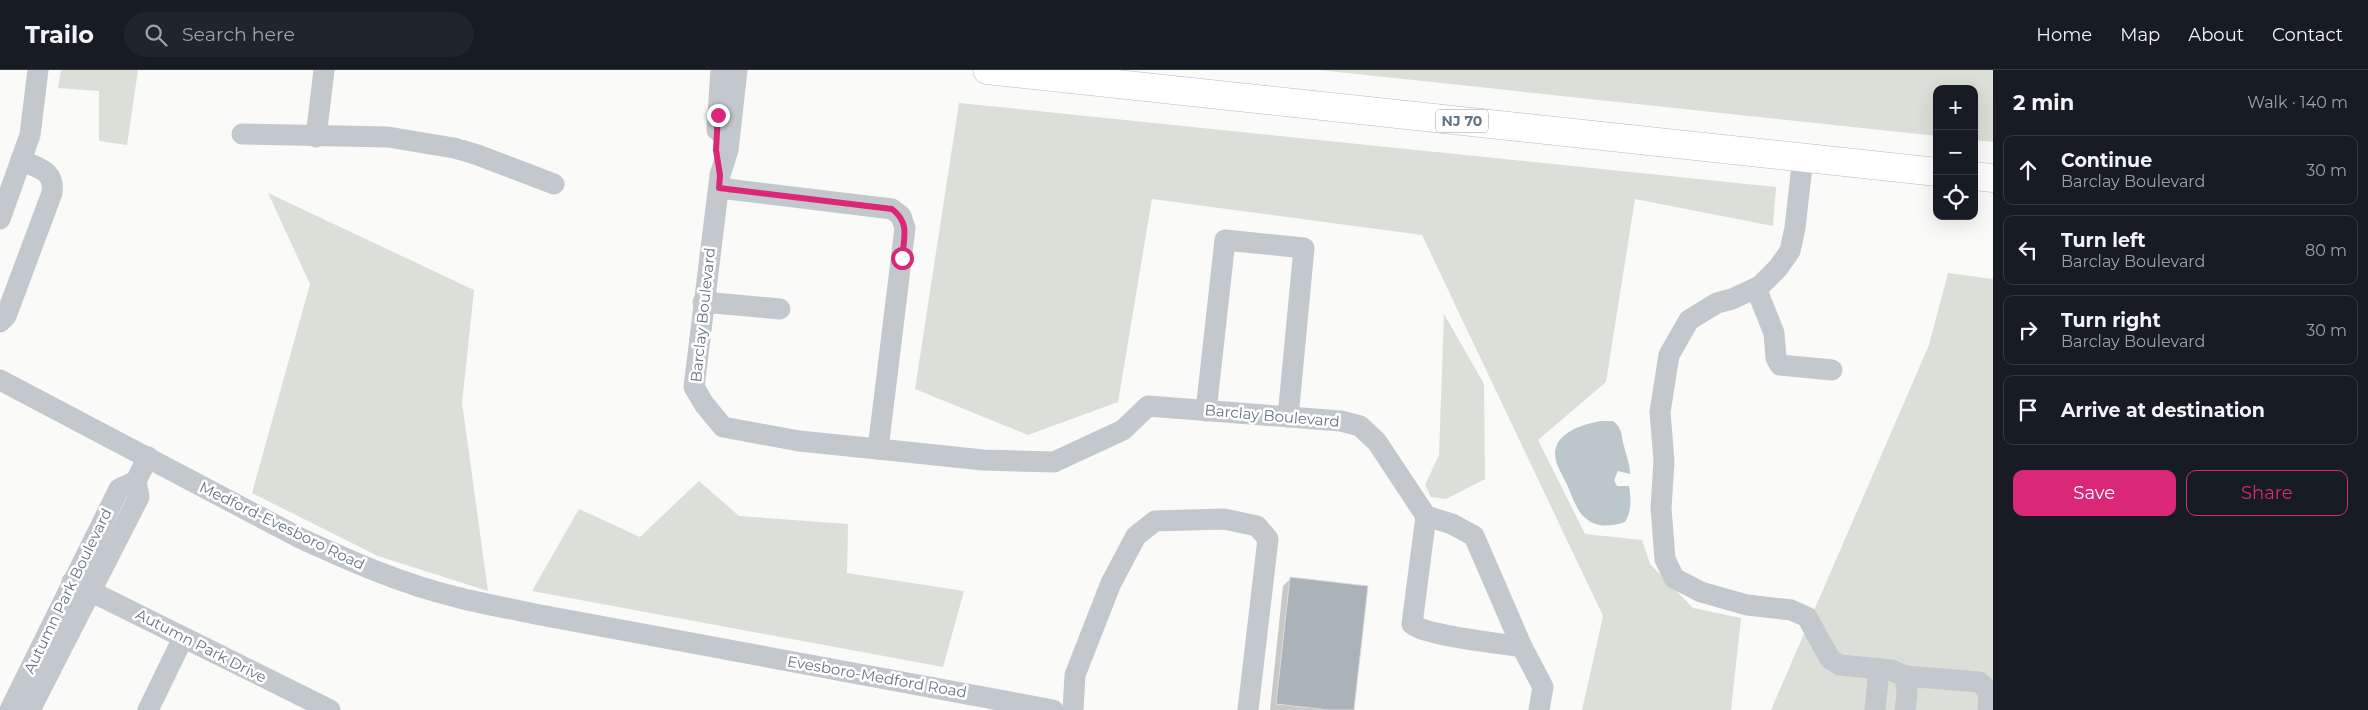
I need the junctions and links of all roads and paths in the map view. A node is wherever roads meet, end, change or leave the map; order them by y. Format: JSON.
{"nodes":[{"id":1,"x":38,"y":70,"type":"edge"},
{"id":2,"x":324,"y":70,"type":"edge"},
{"id":3,"x":721,"y":70,"type":"edge"},
{"id":4,"x":737,"y":70,"type":"edge"},
{"id":5,"x":987,"y":70,"type":"edge"},
{"id":6,"x":242,"y":134,"type":"dead end"},
{"id":7,"x":316,"y":137,"type":"junction"},
{"id":8,"x":1803,"y":157,"type":"junction"},
{"id":9,"x":21,"y":160,"type":"junction"},
{"id":10,"x":1933,"y":172,"type":"edge"},
{"id":11,"x":1978,"y":176,"type":"edge"},
{"id":12,"x":1993,"y":178,"type":"edge"},
{"id":13,"x":720,"y":181,"type":"junction"},
{"id":14,"x":554,"y":184,"type":"dead end"},
{"id":15,"x":0,"y":219,"type":"edge"},
{"id":16,"x":1756,"y":288,"type":"junction"},
{"id":17,"x":703,"y":302,"type":"junction"},
{"id":18,"x":780,"y":309,"type":"dead end"},
{"id":19,"x":0,"y":322,"type":"edge"},
{"id":20,"x":1832,"y":370,"type":"dead end"},
{"id":21,"x":0,"y":380,"type":"edge"},
{"id":22,"x":1206,"y":410,"type":"junction"},
{"id":23,"x":1288,"y":417,"type":"junction"},
{"id":24,"x":878,"y":449,"type":"junction"},
{"id":25,"x":148,"y":457,"type":"junction"},
{"id":26,"x":1426,"y":516,"type":"junction"},
{"id":27,"x":81,"y":586,"type":"junction"},
{"id":28,"x":183,"y":638,"type":"junction"},
{"id":29,"x":701,"y":645,"type":"joint"},
{"id":30,"x":1522,"y":647,"type":"junction"},
{"id":31,"x":1879,"y":669,"type":"junction"},
{"id":32,"x":1905,"y":676,"type":"junction"},
{"id":33,"x":1989,"y":685,"type":"edge"},
{"id":34,"x":10,"y":710,"type":"edge"},
{"id":35,"x":30,"y":710,"type":"edge"},
{"id":36,"x":148,"y":710,"type":"edge"},
{"id":37,"x":330,"y":710,"type":"edge"},
{"id":38,"x":1053,"y":710,"type":"edge"},
{"id":39,"x":1073,"y":710,"type":"edge"},
{"id":40,"x":1248,"y":710,"type":"edge"},
{"id":41,"x":1539,"y":710,"type":"edge"},
{"id":42,"x":1875,"y":710,"type":"edge"},
{"id":43,"x":1905,"y":710,"type":"edge"},
{"id":44,"x":1988,"y":710,"type":"edge"}],
"edges":[{"from":1,"to":9,"type":"street"},
{"from":2,"to":7,"type":"street"},
{"from":3,"to":13,"type":"street","name":"Barclay Boulevard"},
{"from":4,"to":13,"type":"street","name":"Barclay Boulevard"},
{"from":5,"to":8,"type":"highway","number":"NJ 70"},
{"from":6,"to":7,"type":"street"},
{"from":7,"to":14,"type":"street"},
{"from":8,"to":10,"type":"highway","number":"NJ 70"},
{"from":8,"to":16,"type":"street"},
{"from":9,"to":15,"type":"street"},
{"from":9,"to":19,"type":"street"},
{"from":11,"to":12,"type":"highway"},
{"from":13,"to":17,"type":"street","name":"Barclay Boulevard"},
{"from":13,"to":24,"type":"street"},
{"from":16,"to":20,"type":"street"},
{"from":16,"to":31,"type":"street"},
{"from":17,"to":18,"type":"street"},
{"from":17,"to":24,"type":"street","name":"Barclay Boulevard"},
{"from":21,"to":25,"type":"street","name":"Medford-Evesboro Road"},
{"from":22,"to":23,"type":"street","name":"Barclay Boulevard"},
{"from":22,"to":23,"type":"street"},
{"from":22,"to":24,"type":"street","name":"Barclay Boulevard"},
{"from":23,"to":26,"type":"street","name":"Barclay Boulevard"},
{"from":25,"to":27,"type":"street","name":"Autumn Park Boulevard"},
{"from":25,"to":29,"type":"street","name":"Medford-Evesboro Road"},
{"from":26,"to":30,"type":"street"},
{"from":26,"to":30,"type":"street"},
{"from":27,"to":28,"type":"street","name":"Autumn Park Drive"},
{"from":27,"to":34,"type":"street","name":"Autumn Park Boulevard"},
{"from":27,"to":35,"type":"street","name":"Autumn Park Boulevard"},
{"from":28,"to":36,"type":"street"},
{"from":28,"to":37,"type":"street","name":"Autumn Park Drive"},
{"from":29,"to":38,"type":"street","name":"Evesboro-Medford Road"},
{"from":30,"to":41,"type":"street"},
{"from":31,"to":32,"type":"street"},
{"from":31,"to":42,"type":"street"},
{"from":32,"to":33,"type":"street"},
{"from":32,"to":43,"type":"street"},
{"from":33,"to":44,"type":"street"},
{"from":39,"to":40,"type":"street"}]}
